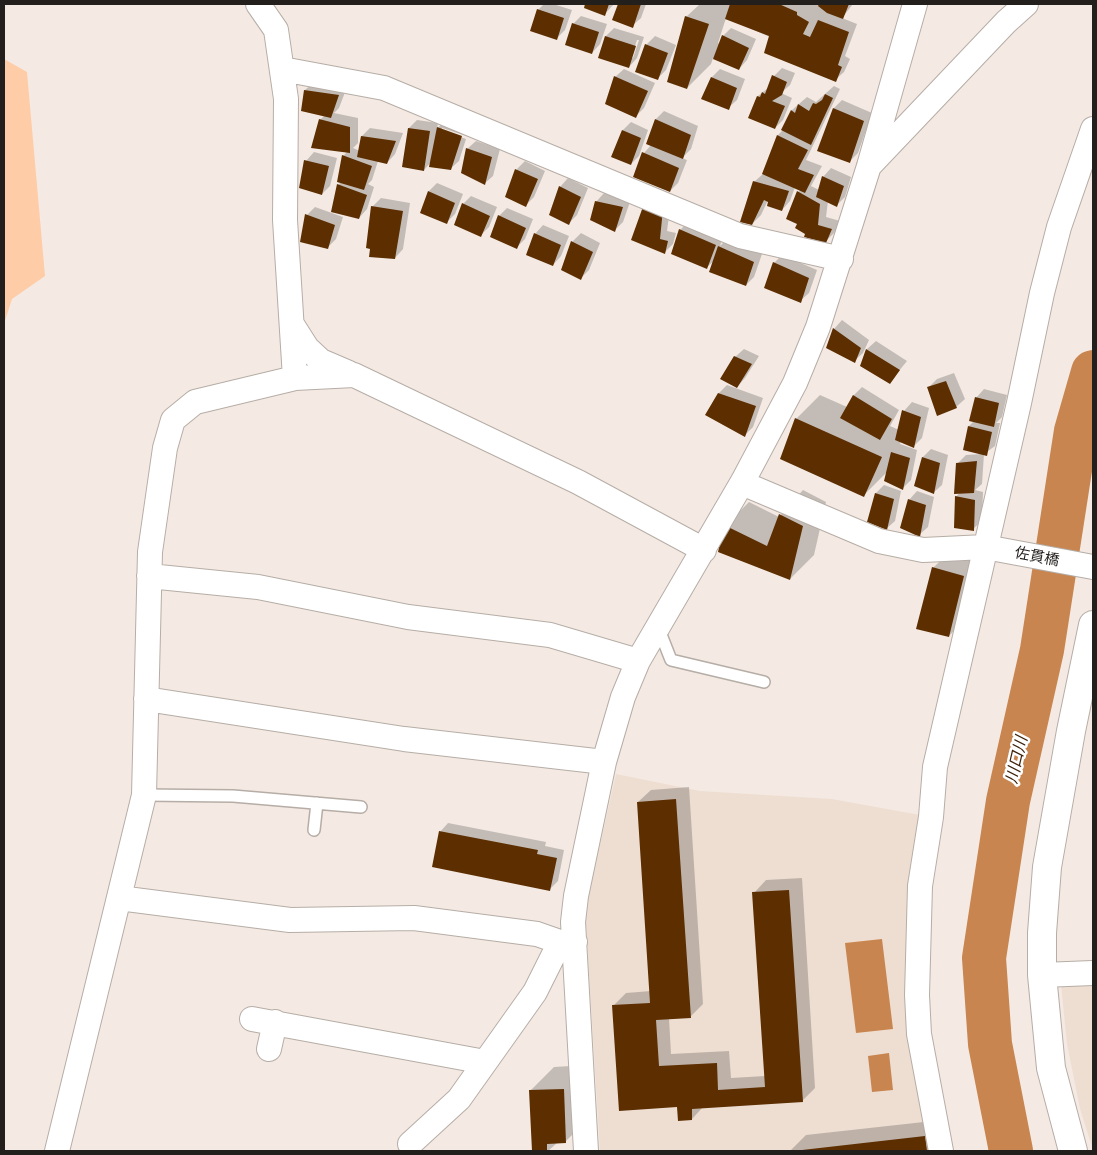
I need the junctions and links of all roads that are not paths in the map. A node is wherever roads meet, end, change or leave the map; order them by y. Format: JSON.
{"nodes":[{"id":1,"x":258,"y":4,"type":"edge"},
{"id":2,"x":915,"y":4,"type":"edge"},
{"id":3,"x":1026,"y":4,"type":"edge"},
{"id":4,"x":282,"y":70,"type":"junction"},
{"id":5,"x":1093,"y":129,"type":"edge"},
{"id":6,"x":869,"y":166,"type":"junction"},
{"id":7,"x":841,"y":259,"type":"junction"},
{"id":8,"x":293,"y":326,"type":"junction"},
{"id":9,"x":354,"y":375,"type":"junction"},
{"id":10,"x":295,"y":378,"type":"junction"},
{"id":11,"x":742,"y":483,"type":"junction"},
{"id":12,"x":990,"y":548,"type":"junction"},
{"id":13,"x":704,"y":550,"type":"junction"},
{"id":14,"x":1087,"y":566,"type":"edge"},
{"id":15,"x":149,"y":576,"type":"junction"},
{"id":16,"x":1093,"y":625,"type":"edge"},
{"id":17,"x":658,"y":627,"type":"junction"},
{"id":18,"x":638,"y":661,"type":"junction"},
{"id":19,"x":764,"y":682,"type":"dead end"},
{"id":20,"x":146,"y":699,"type":"junction"},
{"id":21,"x":604,"y":762,"type":"junction"},
{"id":22,"x":144,"y":795,"type":"junction"},
{"id":23,"x":317,"y":803,"type":"junction"},
{"id":24,"x":361,"y":807,"type":"dead end"},
{"id":25,"x":314,"y":830,"type":"dead end"},
{"id":26,"x":119,"y":898,"type":"junction"},
{"id":27,"x":568,"y":942,"type":"junction"},
{"id":28,"x":1093,"y":973,"type":"edge"},
{"id":29,"x":1042,"y":975,"type":"junction"},
{"id":30,"x":252,"y":1018,"type":"dead end"},
{"id":31,"x":275,"y":1022,"type":"junction"},
{"id":32,"x":269,"y":1049,"type":"dead end"},
{"id":33,"x":485,"y":1062,"type":"junction"},
{"id":34,"x":406,"y":1148,"type":"edge"},
{"id":35,"x":57,"y":1151,"type":"edge"},
{"id":36,"x":586,"y":1151,"type":"edge"},
{"id":37,"x":941,"y":1151,"type":"edge"},
{"id":38,"x":1074,"y":1151,"type":"edge"}],
"edges":[{"from":1,"to":4,"type":"street"},
{"from":2,"to":6,"type":"street"},
{"from":3,"to":6,"type":"street"},
{"from":4,"to":7,"type":"street"},
{"from":4,"to":8,"type":"street"},
{"from":5,"to":12,"type":"street"},
{"from":6,"to":7,"type":"street"},
{"from":7,"to":11,"type":"street"},
{"from":8,"to":9,"type":"street"},
{"from":8,"to":10,"type":"street"},
{"from":9,"to":10,"type":"street"},
{"from":9,"to":13,"type":"street"},
{"from":10,"to":15,"type":"street"},
{"from":11,"to":12,"type":"street","name":"佐貫橋"},
{"from":11,"to":13,"type":"street"},
{"from":12,"to":14,"type":"street","name":"佐貫橋"},
{"from":12,"to":37,"type":"street"},
{"from":13,"to":17,"type":"street"},
{"from":15,"to":18,"type":"street"},
{"from":15,"to":20,"type":"street"},
{"from":16,"to":29,"type":"street"},
{"from":17,"to":18,"type":"street"},
{"from":17,"to":19,"type":"lane"},
{"from":18,"to":21,"type":"street"},
{"from":20,"to":21,"type":"street"},
{"from":20,"to":22,"type":"street"},
{"from":21,"to":27,"type":"street"},
{"from":22,"to":23,"type":"lane"},
{"from":22,"to":26,"type":"street"},
{"from":23,"to":24,"type":"lane"},
{"from":23,"to":25,"type":"lane"},
{"from":26,"to":27,"type":"street"},
{"from":26,"to":35,"type":"street"},
{"from":27,"to":33,"type":"street"},
{"from":27,"to":36,"type":"street"},
{"from":28,"to":29,"type":"street"},
{"from":29,"to":38,"type":"street"},
{"from":30,"to":31,"type":"street"},
{"from":31,"to":32,"type":"street"},
{"from":31,"to":33,"type":"street"},
{"from":33,"to":34,"type":"street"}]}
